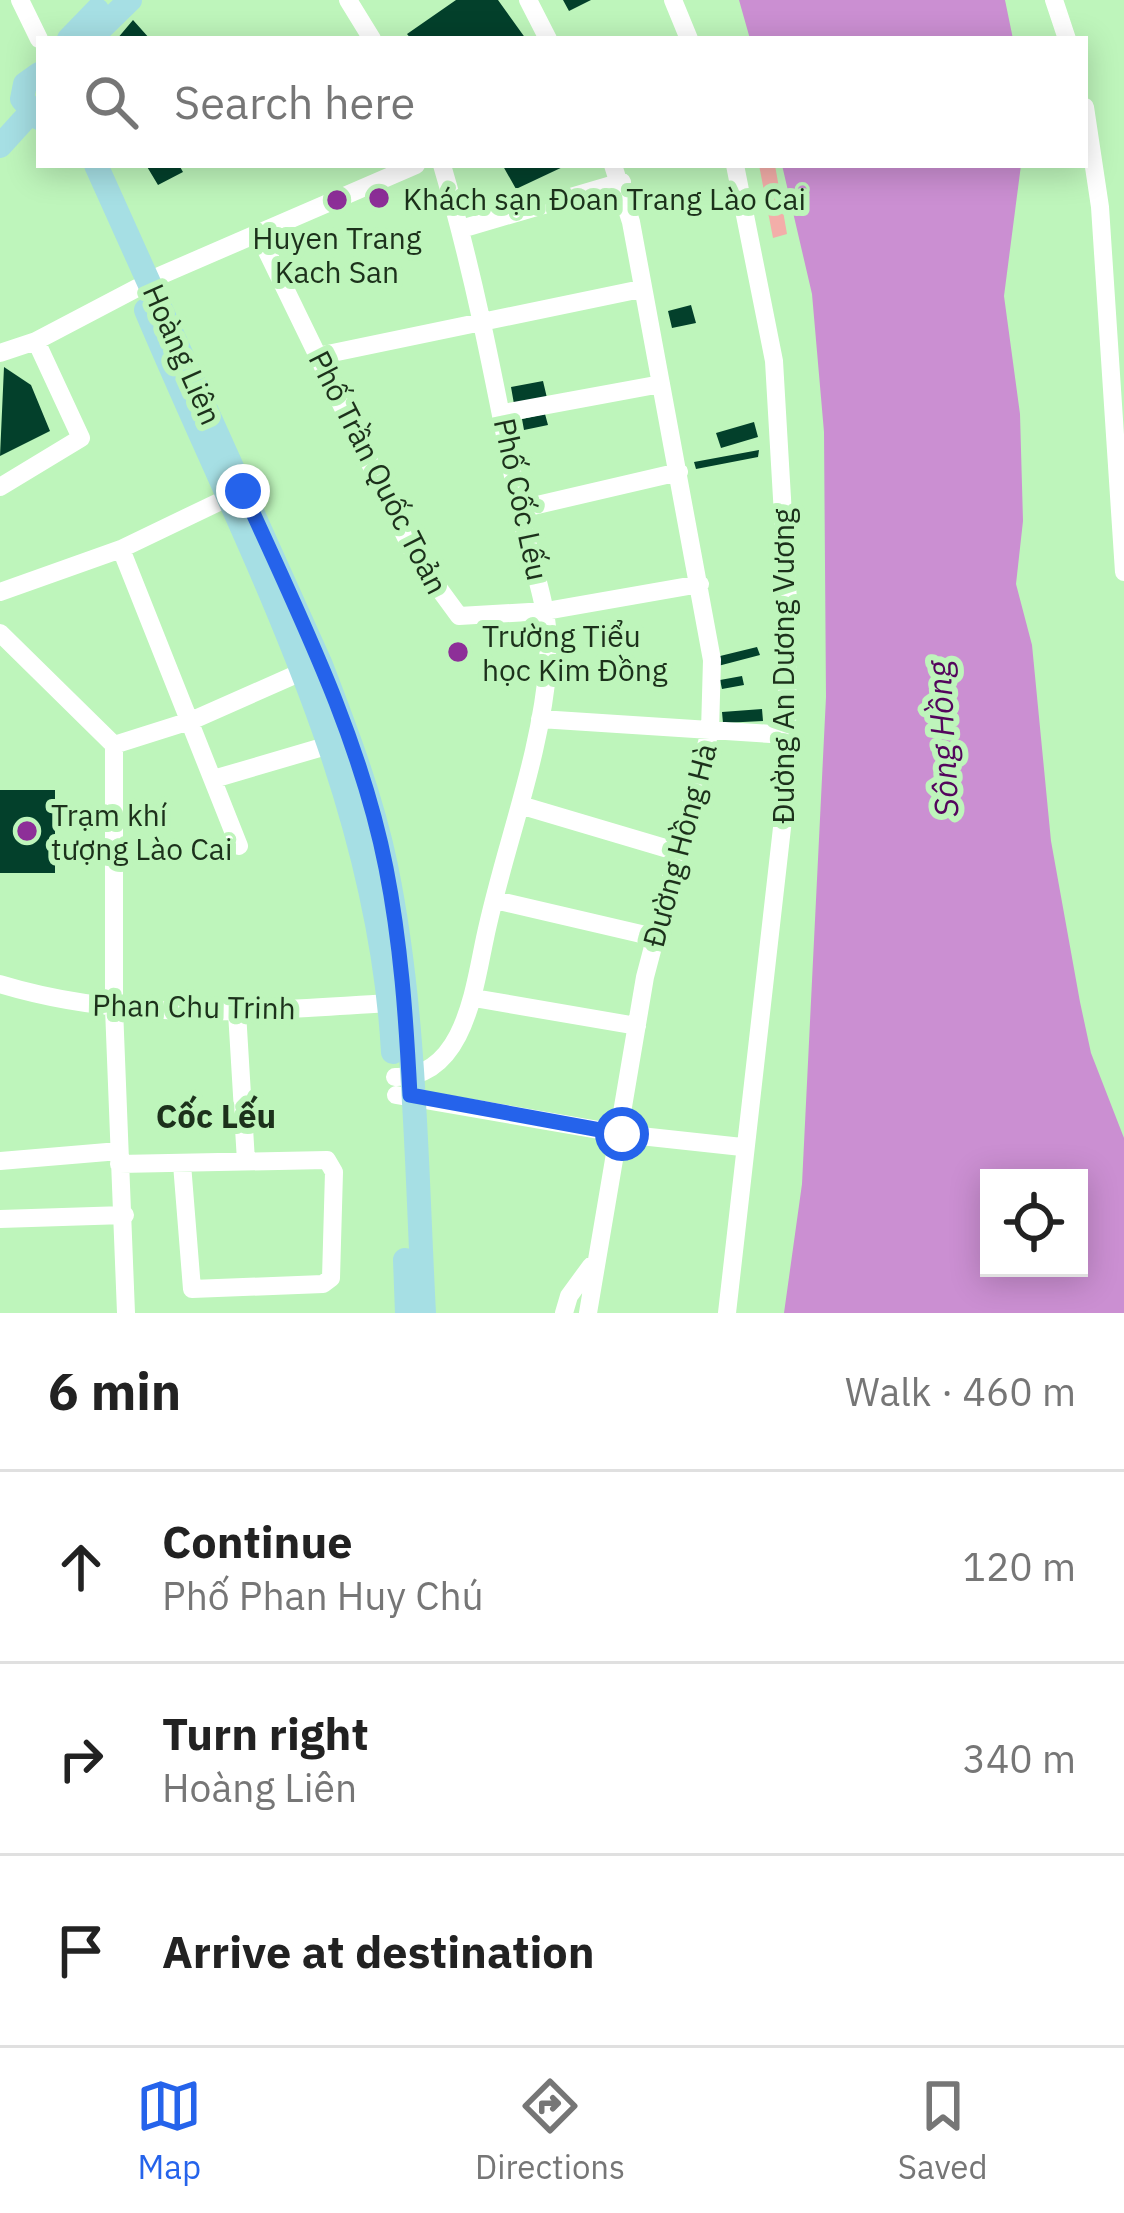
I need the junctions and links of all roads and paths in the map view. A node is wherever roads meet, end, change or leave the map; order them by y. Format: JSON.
{"nodes":[{"id":1,"x":20,"y":0,"type":"edge"},
{"id":2,"x":107,"y":0,"type":"edge"},
{"id":3,"x":130,"y":0,"type":"edge"},
{"id":4,"x":348,"y":0,"type":"edge"},
{"id":5,"x":528,"y":0,"type":"edge"},
{"id":6,"x":673,"y":0,"type":"edge"},
{"id":7,"x":1054,"y":0,"type":"edge"},
{"id":8,"x":38,"y":36,"type":"edge"},
{"id":9,"x":72,"y":36,"type":"edge"},
{"id":10,"x":93,"y":36,"type":"edge"},
{"id":11,"x":370,"y":36,"type":"edge"},
{"id":12,"x":546,"y":36,"type":"edge"},
{"id":13,"x":684,"y":36,"type":"edge"},
{"id":14,"x":1066,"y":36,"type":"edge"},
{"id":15,"x":36,"y":77,"type":"edge"},
{"id":16,"x":34,"y":116,"type":"edge"},
{"id":17,"x":1088,"y":127,"type":"edge"},
{"id":18,"x":0,"y":146,"type":"edge"},
{"id":19,"x":85,"y":168,"type":"edge"},
{"id":20,"x":97,"y":168,"type":"edge"},
{"id":21,"x":409,"y":168,"type":"edge"},
{"id":22,"x":443,"y":168,"type":"edge"},
{"id":23,"x":736,"y":168,"type":"edge"},
{"id":24,"x":618,"y":173,"type":"edge"},
{"id":25,"x":461,"y":229,"type":"junction"},
{"id":26,"x":259,"y":235,"type":"junction"},
{"id":27,"x":144,"y":284,"type":"junction"},
{"id":28,"x":641,"y":289,"type":"junction"},
{"id":29,"x":484,"y":324,"type":"junction"},
{"id":30,"x":36,"y":341,"type":"junction"},
{"id":31,"x":0,"y":353,"type":"edge"},
{"id":32,"x":318,"y":356,"type":"junction"},
{"id":33,"x":661,"y":384,"type":"junction"},
{"id":34,"x":504,"y":413,"type":"junction"},
{"id":35,"x":679,"y":472,"type":"junction"},
{"id":36,"x":0,"y":488,"type":"edge"},
{"id":37,"x":234,"y":495,"type":"junction"},
{"id":38,"x":520,"y":509,"type":"junction"},
{"id":39,"x":121,"y":549,"type":"junction"},
{"id":40,"x":1124,"y":572,"type":"edge"},
{"id":41,"x":700,"y":584,"type":"junction"},
{"id":42,"x":0,"y":592,"type":"edge"},
{"id":43,"x":546,"y":611,"type":"junction"},
{"id":44,"x":0,"y":633,"type":"edge"},
{"id":45,"x":313,"y":668,"type":"junction"},
{"id":46,"x":540,"y":719,"type":"junction"},
{"id":47,"x":193,"y":720,"type":"junction"},
{"id":48,"x":710,"y":731,"type":"junction"},
{"id":49,"x":788,"y":734,"type":"junction"},
{"id":50,"x":114,"y":745,"type":"junction"},
{"id":51,"x":333,"y":745,"type":"junction"},
{"id":52,"x":217,"y":778,"type":"junction"},
{"id":53,"x":520,"y":805,"type":"junction"},
{"id":54,"x":239,"y":846,"type":"dead end"},
{"id":55,"x":675,"y":851,"type":"junction"},
{"id":56,"x":495,"y":900,"type":"junction"},
{"id":57,"x":654,"y":937,"type":"junction"},
{"id":58,"x":0,"y":984,"type":"edge"},
{"id":59,"x":473,"y":998,"type":"junction"},
{"id":60,"x":399,"y":1002,"type":"junction"},
{"id":61,"x":114,"y":1008,"type":"junction"},
{"id":62,"x":237,"y":1012,"type":"junction"},
{"id":63,"x":637,"y":1026,"type":"junction"},
{"id":64,"x":403,"y":1086,"type":"junction"},
{"id":65,"x":622,"y":1134,"type":"junction"},
{"id":66,"x":742,"y":1147,"type":"junction"},
{"id":67,"x":119,"y":1158,"type":"junction"},
{"id":68,"x":0,"y":1161,"type":"edge"},
{"id":69,"x":246,"y":1161,"type":"junction"},
{"id":70,"x":182,"y":1164,"type":"junction"},
{"id":71,"x":125,"y":1215,"type":"junction"},
{"id":72,"x":0,"y":1219,"type":"edge"},
{"id":73,"x":594,"y":1262,"type":"junction"},
{"id":74,"x":126,"y":1313,"type":"edge"},
{"id":75,"x":407,"y":1313,"type":"edge"},
{"id":76,"x":424,"y":1313,"type":"edge"},
{"id":77,"x":564,"y":1313,"type":"edge"},
{"id":78,"x":588,"y":1313,"type":"edge"},
{"id":79,"x":727,"y":1313,"type":"edge"}],
"edges":[{"from":1,"to":8,"type":"street"},
{"from":2,"to":9,"type":"main road"},
{"from":3,"to":10,"type":"main road"},
{"from":4,"to":11,"type":"street"},
{"from":5,"to":12,"type":"street"},
{"from":6,"to":13,"type":"street"},
{"from":7,"to":14,"type":"street"},
{"from":15,"to":16,"type":"main road"},
{"from":16,"to":18,"type":"main road"},
{"from":17,"to":40,"type":"street"},
{"from":19,"to":27,"type":"main road","name":"Hoàng Liên"},
{"from":20,"to":27,"type":"main road","name":"Hoàng Liên"},
{"from":21,"to":26,"type":"street"},
{"from":22,"to":25,"type":"street","name":"Phố Cốc Lếu"},
{"from":23,"to":49,"type":"street","name":"Đường An Dương Vương"},
{"from":24,"to":25,"type":"street"},
{"from":24,"to":28,"type":"street","name":"Đường Hồng Hà"},
{"from":25,"to":29,"type":"street","name":"Phố Cốc Lếu"},
{"from":26,"to":27,"type":"street"},
{"from":26,"to":32,"type":"street","name":"Phố Trần Quốc Toản"},
{"from":27,"to":30,"type":"street"},
{"from":27,"to":37,"type":"main road","name":"Hoàng Liên"},
{"from":28,"to":29,"type":"street"},
{"from":28,"to":33,"type":"street","name":"Đường Hồng Hà"},
{"from":29,"to":32,"type":"street"},
{"from":29,"to":34,"type":"street","name":"Phố Cốc Lếu"},
{"from":30,"to":31,"type":"street"},
{"from":30,"to":36,"type":"street"},
{"from":32,"to":43,"type":"street","name":"Phố Trần Quốc Toản"},
{"from":33,"to":34,"type":"street"},
{"from":33,"to":35,"type":"street","name":"Đường Hồng Hà"},
{"from":34,"to":38,"type":"street","name":"Phố Cốc Lếu"},
{"from":35,"to":38,"type":"street"},
{"from":35,"to":41,"type":"street","name":"Đường Hồng Hà"},
{"from":37,"to":39,"type":"street"},
{"from":37,"to":45,"type":"main road","name":"Hoàng Liên"},
{"from":38,"to":43,"type":"street","name":"Phố Cốc Lếu"},
{"from":39,"to":42,"type":"street"},
{"from":39,"to":47,"type":"street"},
{"from":41,"to":43,"type":"street","name":"Phố Trần Quốc Toản"},
{"from":41,"to":48,"type":"street","name":"Đường Hồng Hà"},
{"from":43,"to":46,"type":"street","name":"Phố Cốc Lếu"},
{"from":44,"to":50,"type":"street"},
{"from":45,"to":47,"type":"street"},
{"from":45,"to":51,"type":"main road","name":"Hoàng Liên"},
{"from":45,"to":60,"type":"main road","name":"Hoàng Liên"},
{"from":46,"to":48,"type":"street"},
{"from":46,"to":53,"type":"street","name":"Phố Cốc Lếu"},
{"from":47,"to":50,"type":"street"},
{"from":47,"to":52,"type":"street"},
{"from":48,"to":49,"type":"street"},
{"from":48,"to":55,"type":"street","name":"Đường Hồng Hà"},
{"from":49,"to":66,"type":"street","name":"Đường An Dương Vương"},
{"from":50,"to":61,"type":"street"},
{"from":51,"to":52,"type":"street"},
{"from":51,"to":60,"type":"main road","name":"Hoàng Liên"},
{"from":52,"to":54,"type":"street"},
{"from":53,"to":55,"type":"street"},
{"from":53,"to":56,"type":"street","name":"Phố Cốc Lếu"},
{"from":55,"to":57,"type":"street","name":"Đường Hồng Hà"},
{"from":56,"to":57,"type":"street"},
{"from":56,"to":59,"type":"street","name":"Phố Cốc Lếu"},
{"from":57,"to":63,"type":"street","name":"Đường Hồng Hà"},
{"from":58,"to":61,"type":"street","name":"Phan Chu Trinh"},
{"from":59,"to":63,"type":"street"},
{"from":59,"to":64,"type":"street","name":"Phố Cốc Lếu"},
{"from":60,"to":62,"type":"street","name":"Phan Chu Trinh"},
{"from":60,"to":64,"type":"main road","name":"Hoàng Liên"},
{"from":61,"to":62,"type":"street","name":"Phan Chu Trinh"},
{"from":61,"to":67,"type":"street"},
{"from":62,"to":69,"type":"street"},
{"from":63,"to":65,"type":"street","name":"Đường Hồng Hà"},
{"from":64,"to":65,"type":"street"},
{"from":64,"to":75,"type":"main road","name":"Hoàng Liên"},
{"from":64,"to":76,"type":"main road","name":"Hoàng Liên"},
{"from":65,"to":66,"type":"street"},
{"from":65,"to":73,"type":"street","name":"Đường Hồng Hà"},
{"from":66,"to":79,"type":"street","name":"Đường An Dương Vương"},
{"from":67,"to":68,"type":"street"},
{"from":67,"to":70,"type":"street"},
{"from":67,"to":71,"type":"street"},
{"from":69,"to":70,"type":"street"},
{"from":69,"to":70,"type":"street"},
{"from":71,"to":72,"type":"street"},
{"from":71,"to":74,"type":"street"},
{"from":73,"to":77,"type":"street"},
{"from":73,"to":78,"type":"street","name":"Đường Hồng Hà"}]}
